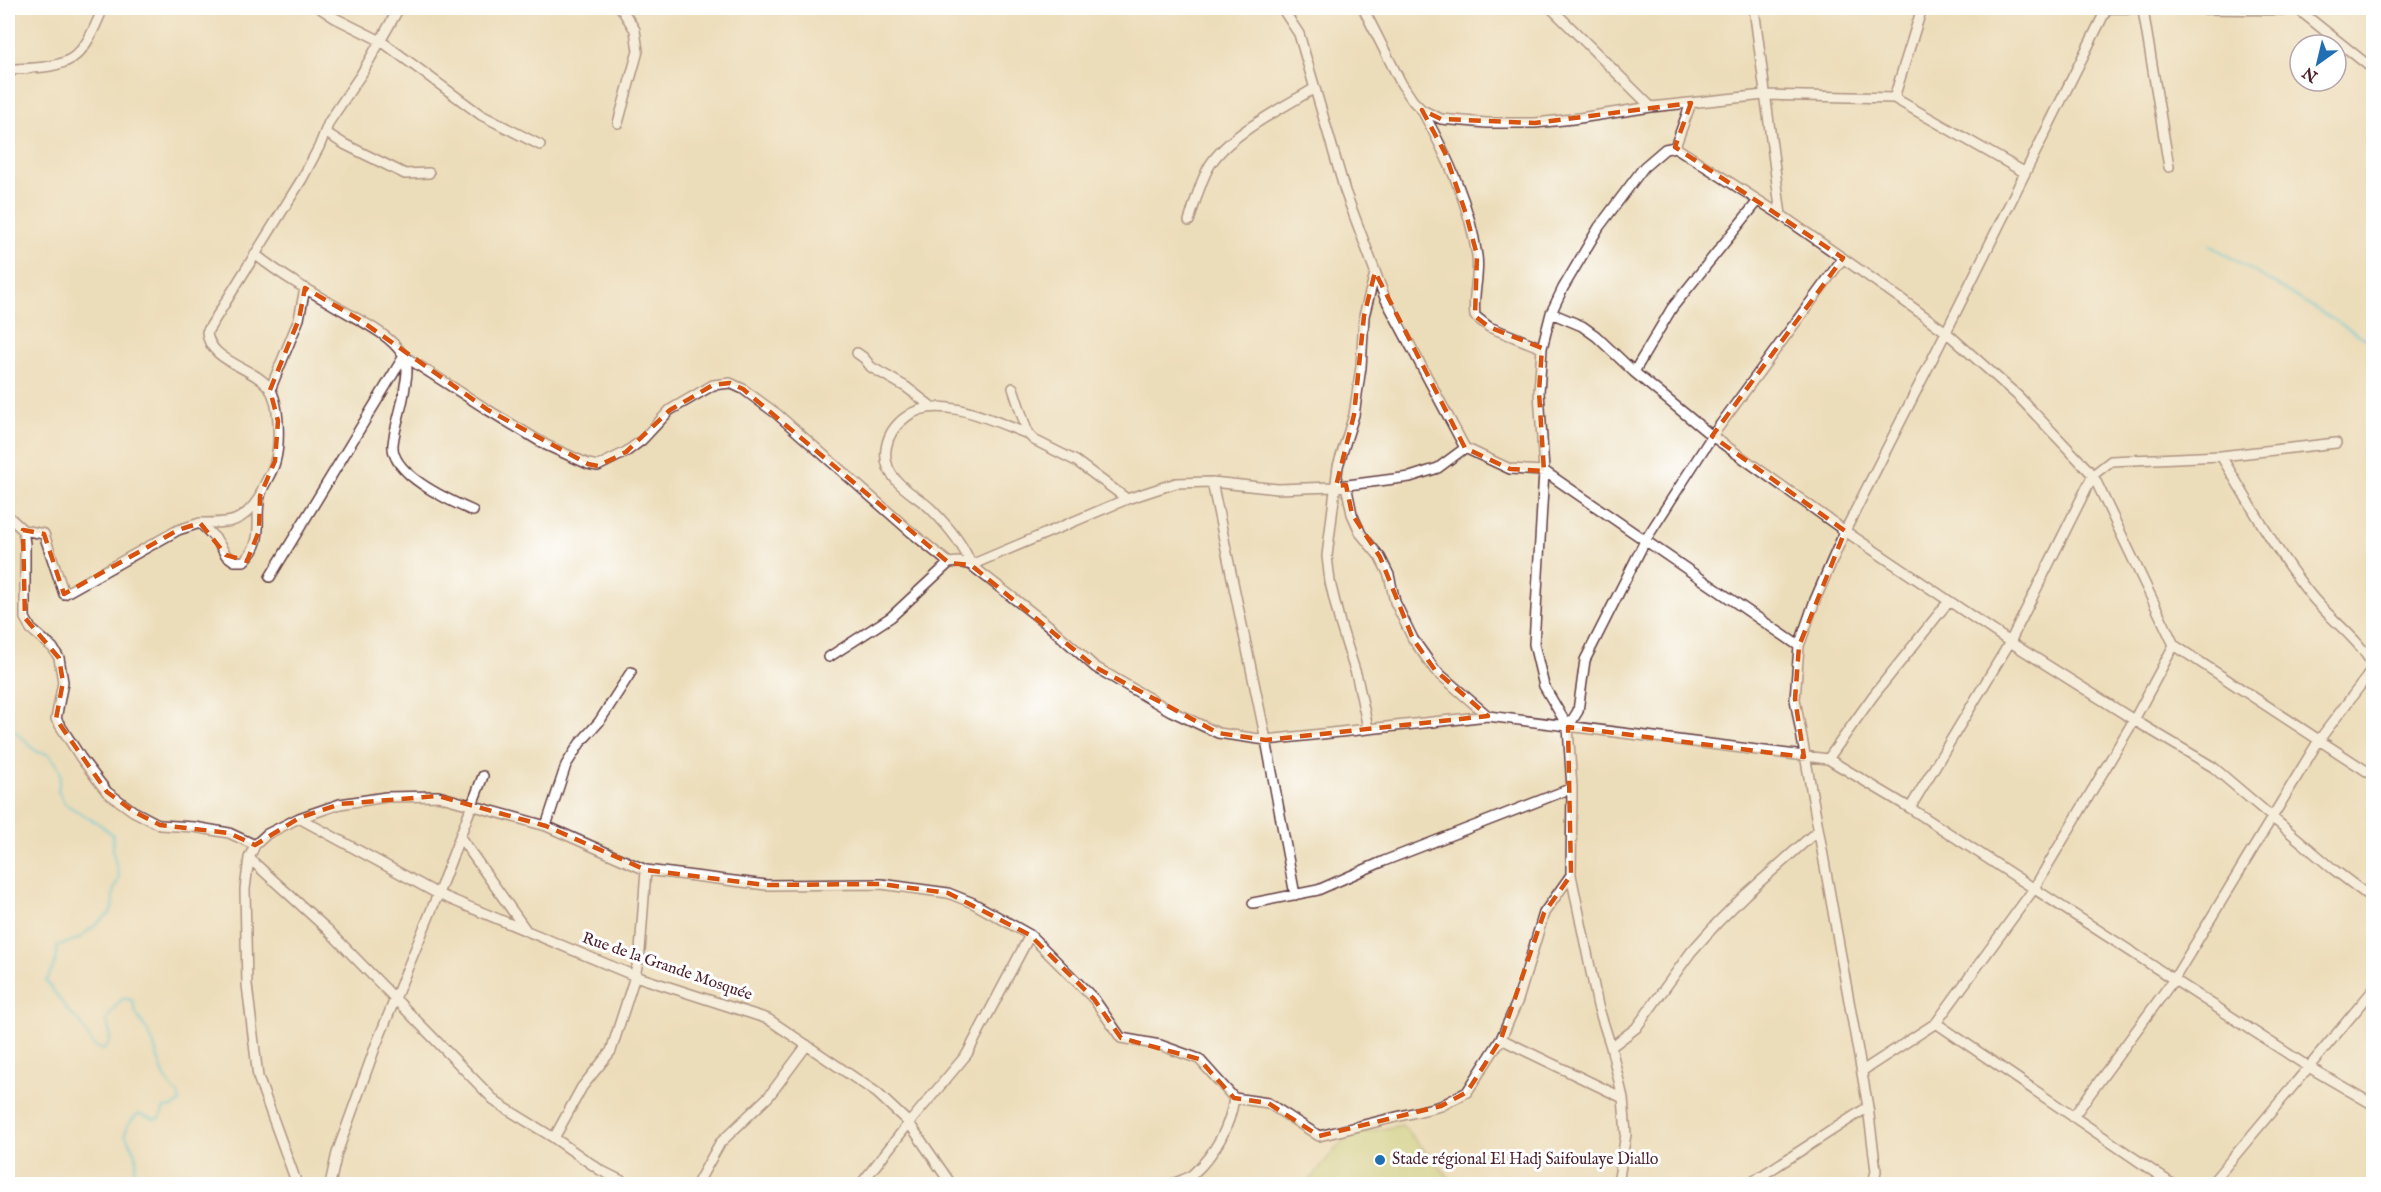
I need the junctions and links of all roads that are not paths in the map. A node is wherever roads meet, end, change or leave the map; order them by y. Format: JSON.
{"nodes":[{"id":1,"x":103,"y":8,"type":"edge"},
{"id":2,"x":320,"y":8,"type":"edge"},
{"id":3,"x":399,"y":8,"type":"edge"},
{"id":4,"x":621,"y":8,"type":"edge"},
{"id":5,"x":1363,"y":8,"type":"edge"},
{"id":6,"x":1551,"y":8,"type":"edge"},
{"id":7,"x":1754,"y":8,"type":"edge"},
{"id":8,"x":1922,"y":8,"type":"edge"},
{"id":9,"x":2105,"y":8,"type":"edge"},
{"id":10,"x":1288,"y":9,"type":"edge"},
{"id":11,"x":2143,"y":10,"type":"junction"},
{"id":12,"x":381,"y":41,"type":"junction"},
{"id":13,"x":2373,"y":70,"type":"edge"},
{"id":14,"x":8,"y":75,"type":"edge"},
{"id":15,"x":1315,"y":88,"type":"junction"},
{"id":16,"x":1764,"y":95,"type":"junction"},
{"id":17,"x":1894,"y":98,"type":"junction"},
{"id":18,"x":1691,"y":103,"type":"junction"},
{"id":19,"x":1651,"y":107,"type":"junction"},
{"id":20,"x":1422,"y":110,"type":"junction"},
{"id":21,"x":618,"y":123,"type":"dead end"},
{"id":22,"x":325,"y":132,"type":"junction"},
{"id":23,"x":540,"y":145,"type":"dead end"},
{"id":24,"x":1675,"y":147,"type":"junction"},
{"id":25,"x":2169,"y":167,"type":"dead end"},
{"id":26,"x":2024,"y":172,"type":"junction"},
{"id":27,"x":429,"y":173,"type":"dead end"},
{"id":28,"x":1758,"y":201,"type":"junction"},
{"id":29,"x":1781,"y":215,"type":"junction"},
{"id":30,"x":1189,"y":221,"type":"dead end"},
{"id":31,"x":256,"y":255,"type":"junction"},
{"id":32,"x":1843,"y":258,"type":"junction"},
{"id":33,"x":1375,"y":272,"type":"junction"},
{"id":34,"x":304,"y":288,"type":"junction"},
{"id":35,"x":1551,"y":313,"type":"junction"},
{"id":36,"x":1946,"y":333,"type":"junction"},
{"id":37,"x":1542,"y":348,"type":"junction"},
{"id":38,"x":857,"y":353,"type":"dead end"},
{"id":39,"x":404,"y":356,"type":"junction"},
{"id":40,"x":1634,"y":372,"type":"junction"},
{"id":41,"x":1013,"y":388,"type":"dead end"},
{"id":42,"x":270,"y":390,"type":"junction"},
{"id":43,"x":932,"y":407,"type":"junction"},
{"id":44,"x":1028,"y":434,"type":"junction"},
{"id":45,"x":1712,"y":436,"type":"junction"},
{"id":46,"x":2336,"y":443,"type":"dead end"},
{"id":47,"x":1466,"y":448,"type":"junction"},
{"id":48,"x":2221,"y":456,"type":"junction"},
{"id":49,"x":1544,"y":471,"type":"junction"},
{"id":50,"x":2093,"y":475,"type":"junction"},
{"id":51,"x":1212,"y":482,"type":"junction"},
{"id":52,"x":1341,"y":486,"type":"junction"},
{"id":53,"x":260,"y":496,"type":"junction"},
{"id":54,"x":1127,"y":499,"type":"junction"},
{"id":55,"x":473,"y":511,"type":"dead end"},
{"id":56,"x":8,"y":516,"type":"edge"},
{"id":57,"x":200,"y":523,"type":"junction"},
{"id":58,"x":23,"y":530,"type":"junction"},
{"id":59,"x":1845,"y":531,"type":"junction"},
{"id":60,"x":1646,"y":539,"type":"junction"},
{"id":61,"x":949,"y":563,"type":"junction"},
{"id":62,"x":971,"y":565,"type":"junction"},
{"id":63,"x":270,"y":577,"type":"dead end"},
{"id":64,"x":1949,"y":601,"type":"junction"},
{"id":65,"x":2010,"y":642,"type":"junction"},
{"id":66,"x":2174,"y":645,"type":"junction"},
{"id":67,"x":1799,"y":646,"type":"junction"},
{"id":68,"x":829,"y":657,"type":"dead end"},
{"id":69,"x":2373,"y":666,"type":"edge"},
{"id":70,"x":631,"y":672,"type":"dead end"},
{"id":71,"x":1488,"y":716,"type":"junction"},
{"id":72,"x":2134,"y":720,"type":"junction"},
{"id":73,"x":1568,"y":727,"type":"junction"},
{"id":74,"x":1368,"y":728,"type":"junction"},
{"id":75,"x":2319,"y":740,"type":"junction"},
{"id":76,"x":1266,"y":741,"type":"junction"},
{"id":77,"x":1804,"y":757,"type":"junction"},
{"id":78,"x":1828,"y":759,"type":"junction"},
{"id":79,"x":483,"y":776,"type":"dead end"},
{"id":80,"x":2373,"y":776,"type":"edge"},
{"id":81,"x":1572,"y":789,"type":"junction"},
{"id":82,"x":471,"y":806,"type":"junction"},
{"id":83,"x":1910,"y":808,"type":"junction"},
{"id":84,"x":2273,"y":815,"type":"junction"},
{"id":85,"x":299,"y":818,"type":"junction"},
{"id":86,"x":546,"y":825,"type":"junction"},
{"id":87,"x":1817,"y":831,"type":"junction"},
{"id":88,"x":460,"y":837,"type":"junction"},
{"id":89,"x":255,"y":845,"type":"junction"},
{"id":90,"x":249,"y":858,"type":"junction"},
{"id":91,"x":646,"y":870,"type":"junction"},
{"id":92,"x":1571,"y":875,"type":"junction"},
{"id":93,"x":2034,"y":890,"type":"junction"},
{"id":94,"x":438,"y":894,"type":"junction"},
{"id":95,"x":1295,"y":895,"type":"junction"},
{"id":96,"x":2373,"y":900,"type":"edge"},
{"id":97,"x":1253,"y":903,"type":"dead end"},
{"id":98,"x":527,"y":932,"type":"junction"},
{"id":99,"x":1030,"y":935,"type":"junction"},
{"id":100,"x":635,"y":976,"type":"junction"},
{"id":101,"x":2174,"y":979,"type":"junction"},
{"id":102,"x":2373,"y":989,"type":"edge"},
{"id":103,"x":394,"y":1000,"type":"junction"},
{"id":104,"x":1936,"y":1023,"type":"junction"},
{"id":105,"x":1501,"y":1039,"type":"junction"},
{"id":106,"x":807,"y":1045,"type":"junction"},
{"id":107,"x":1611,"y":1047,"type":"junction"},
{"id":108,"x":2307,"y":1066,"type":"junction"},
{"id":109,"x":1862,"y":1071,"type":"junction"},
{"id":110,"x":1234,"y":1098,"type":"junction"},
{"id":111,"x":1623,"y":1098,"type":"junction"},
{"id":112,"x":2373,"y":1105,"type":"edge"},
{"id":113,"x":1868,"y":1107,"type":"junction"},
{"id":114,"x":2073,"y":1117,"type":"junction"},
{"id":115,"x":909,"y":1123,"type":"junction"},
{"id":116,"x":554,"y":1138,"type":"junction"},
{"id":117,"x":297,"y":1185,"type":"edge"},
{"id":118,"x":330,"y":1185,"type":"edge"},
{"id":119,"x":628,"y":1185,"type":"edge"},
{"id":120,"x":697,"y":1185,"type":"edge"},
{"id":121,"x":861,"y":1185,"type":"edge"},
{"id":122,"x":951,"y":1185,"type":"edge"},
{"id":123,"x":1172,"y":1185,"type":"edge"},
{"id":124,"x":1618,"y":1185,"type":"edge"},
{"id":125,"x":1749,"y":1185,"type":"edge"},
{"id":126,"x":1873,"y":1185,"type":"edge"},
{"id":127,"x":2172,"y":1185,"type":"edge"},
{"id":128,"x":2211,"y":1185,"type":"edge"}],
"edges":[{"from":1,"to":14,"type":"street"},
{"from":2,"to":12,"type":"street"},
{"from":3,"to":12,"type":"street"},
{"from":4,"to":21,"type":"street"},
{"from":5,"to":20,"type":"street"},
{"from":6,"to":19,"type":"street"},
{"from":7,"to":16,"type":"street"},
{"from":8,"to":17,"type":"street"},
{"from":9,"to":11,"type":"street"},
{"from":9,"to":26,"type":"street"},
{"from":10,"to":15,"type":"street"},
{"from":11,"to":13,"type":"street"},
{"from":11,"to":25,"type":"street"},
{"from":12,"to":22,"type":"street"},
{"from":12,"to":23,"type":"street"},
{"from":15,"to":30,"type":"street"},
{"from":15,"to":33,"type":"street"},
{"from":16,"to":17,"type":"street"},
{"from":16,"to":18,"type":"street"},
{"from":16,"to":29,"type":"street"},
{"from":17,"to":26,"type":"street"},
{"from":18,"to":19,"type":"street"},
{"from":18,"to":24,"type":"street"},
{"from":19,"to":20,"type":"street"},
{"from":20,"to":37,"type":"street"},
{"from":22,"to":27,"type":"street"},
{"from":22,"to":31,"type":"street"},
{"from":24,"to":28,"type":"street"},
{"from":24,"to":35,"type":"street"},
{"from":26,"to":36,"type":"street"},
{"from":28,"to":29,"type":"street"},
{"from":28,"to":40,"type":"street"},
{"from":29,"to":32,"type":"street"},
{"from":31,"to":34,"type":"street"},
{"from":31,"to":42,"type":"street"},
{"from":32,"to":36,"type":"street"},
{"from":32,"to":45,"type":"street"},
{"from":33,"to":47,"type":"street"},
{"from":33,"to":52,"type":"street"},
{"from":34,"to":39,"type":"street"},
{"from":34,"to":42,"type":"street"},
{"from":35,"to":37,"type":"street"},
{"from":35,"to":40,"type":"street"},
{"from":36,"to":50,"type":"street"},
{"from":36,"to":59,"type":"street"},
{"from":37,"to":49,"type":"street"},
{"from":38,"to":43,"type":"street"},
{"from":39,"to":55,"type":"street"},
{"from":39,"to":61,"type":"street"},
{"from":39,"to":63,"type":"street"},
{"from":40,"to":45,"type":"street"},
{"from":41,"to":44,"type":"street"},
{"from":42,"to":53,"type":"street"},
{"from":43,"to":44,"type":"street"},
{"from":43,"to":62,"type":"street"},
{"from":44,"to":54,"type":"street"},
{"from":45,"to":59,"type":"street"},
{"from":45,"to":60,"type":"street"},
{"from":46,"to":48,"type":"street"},
{"from":47,"to":49,"type":"street"},
{"from":47,"to":52,"type":"street"},
{"from":48,"to":50,"type":"street"},
{"from":48,"to":69,"type":"street"},
{"from":49,"to":60,"type":"street"},
{"from":49,"to":73,"type":"street"},
{"from":50,"to":65,"type":"street"},
{"from":50,"to":66,"type":"street"},
{"from":51,"to":52,"type":"street"},
{"from":51,"to":54,"type":"street"},
{"from":51,"to":76,"type":"street"},
{"from":52,"to":71,"type":"street"},
{"from":52,"to":74,"type":"street"},
{"from":53,"to":57,"type":"street"},
{"from":53,"to":57,"type":"street"},
{"from":54,"to":62,"type":"street"},
{"from":56,"to":58,"type":"street"},
{"from":57,"to":58,"type":"street"},
{"from":58,"to":89,"type":"street"},
{"from":59,"to":64,"type":"street"},
{"from":59,"to":67,"type":"street"},
{"from":60,"to":67,"type":"street"},
{"from":60,"to":73,"type":"street"},
{"from":61,"to":62,"type":"street"},
{"from":61,"to":68,"type":"street"},
{"from":62,"to":76,"type":"street"},
{"from":64,"to":65,"type":"street"},
{"from":64,"to":78,"type":"street"},
{"from":65,"to":72,"type":"street"},
{"from":65,"to":83,"type":"street"},
{"from":66,"to":72,"type":"street"},
{"from":66,"to":75,"type":"street"},
{"from":67,"to":77,"type":"street"},
{"from":69,"to":75,"type":"street"},
{"from":70,"to":86,"type":"street"},
{"from":71,"to":73,"type":"street"},
{"from":71,"to":74,"type":"street"},
{"from":72,"to":84,"type":"street"},
{"from":72,"to":93,"type":"street"},
{"from":73,"to":77,"type":"street"},
{"from":73,"to":81,"type":"street"},
{"from":74,"to":76,"type":"street"},
{"from":75,"to":80,"type":"street"},
{"from":75,"to":84,"type":"street"},
{"from":76,"to":95,"type":"street"},
{"from":77,"to":78,"type":"street"},
{"from":77,"to":87,"type":"street"},
{"from":78,"to":83,"type":"street"},
{"from":79,"to":82,"type":"street"},
{"from":81,"to":92,"type":"street"},
{"from":81,"to":95,"type":"street"},
{"from":82,"to":85,"type":"street"},
{"from":82,"to":86,"type":"street"},
{"from":82,"to":88,"type":"street"},
{"from":83,"to":93,"type":"street"},
{"from":84,"to":96,"type":"street"},
{"from":84,"to":101,"type":"street"},
{"from":85,"to":89,"type":"street"},
{"from":85,"to":94,"type":"street","name":"Rue de la Grande Mosquée"},
{"from":86,"to":91,"type":"street"},
{"from":87,"to":107,"type":"street"},
{"from":87,"to":109,"type":"street"},
{"from":88,"to":94,"type":"street"},
{"from":88,"to":98,"type":"street"},
{"from":89,"to":90,"type":"street"},
{"from":90,"to":103,"type":"street"},
{"from":90,"to":117,"type":"street"},
{"from":91,"to":99,"type":"street"},
{"from":91,"to":100,"type":"street"},
{"from":92,"to":105,"type":"street"},
{"from":92,"to":107,"type":"street"},
{"from":93,"to":101,"type":"street"},
{"from":93,"to":104,"type":"street"},
{"from":94,"to":98,"type":"street","name":"Rue de la Grande Mosquée"},
{"from":94,"to":103,"type":"street"},
{"from":95,"to":97,"type":"street"},
{"from":98,"to":100,"type":"street","name":"Rue de la Grande Mosquée"},
{"from":99,"to":110,"type":"street"},
{"from":99,"to":115,"type":"street"},
{"from":100,"to":106,"type":"street","name":"Rue de la Grande Mosquée"},
{"from":100,"to":116,"type":"street"},
{"from":101,"to":108,"type":"street"},
{"from":101,"to":114,"type":"street"},
{"from":102,"to":108,"type":"street"},
{"from":103,"to":116,"type":"street"},
{"from":103,"to":118,"type":"street"},
{"from":104,"to":109,"type":"street"},
{"from":104,"to":114,"type":"street"},
{"from":105,"to":110,"type":"street"},
{"from":105,"to":111,"type":"street"},
{"from":106,"to":115,"type":"street","name":"Rue de la Grande Mosquée"},
{"from":106,"to":120,"type":"street"},
{"from":107,"to":111,"type":"street"},
{"from":108,"to":112,"type":"street"},
{"from":108,"to":128,"type":"street"},
{"from":109,"to":113,"type":"street"},
{"from":110,"to":123,"type":"street"},
{"from":111,"to":124,"type":"street"},
{"from":113,"to":125,"type":"street"},
{"from":113,"to":126,"type":"street"},
{"from":114,"to":127,"type":"street"},
{"from":115,"to":121,"type":"street"},
{"from":115,"to":122,"type":"street","name":"Rue de la Grande Mosquée"},
{"from":116,"to":119,"type":"street"}]}
